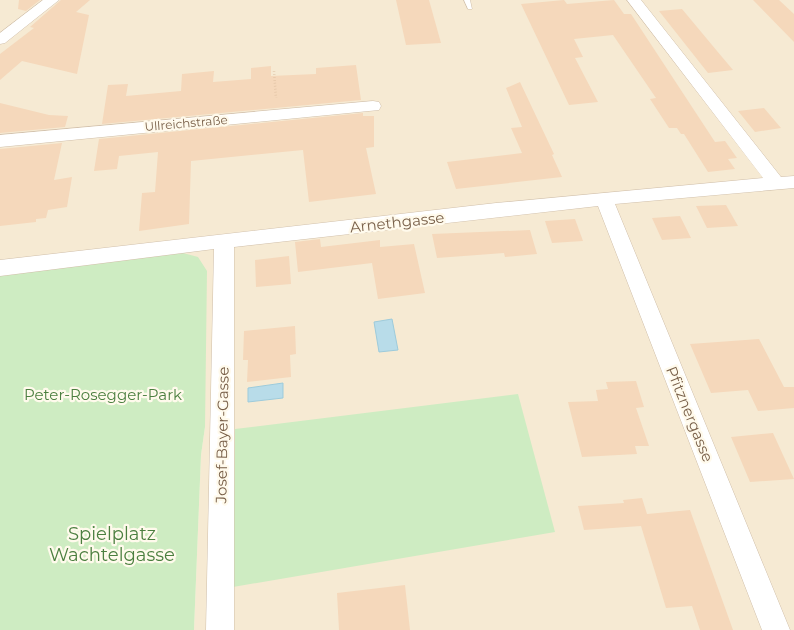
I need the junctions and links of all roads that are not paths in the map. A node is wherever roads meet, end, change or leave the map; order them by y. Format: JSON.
{"nodes":[{"id":1,"x":52,"y":0,"type":"edge"},
{"id":2,"x":466,"y":0,"type":"edge"},
{"id":3,"x":634,"y":0,"type":"edge"},
{"id":4,"x":470,"y":8,"type":"dead end"},
{"id":5,"x":0,"y":40,"type":"edge"},
{"id":6,"x":373,"y":106,"type":"dead end"},
{"id":7,"x":0,"y":141,"type":"edge"},
{"id":8,"x":785,"y":183,"type":"edge"},
{"id":9,"x":604,"y":199,"type":"junction"},
{"id":10,"x":224,"y":241,"type":"junction"},
{"id":11,"x":0,"y":268,"type":"edge"},
{"id":12,"x":220,"y":630,"type":"edge"},
{"id":13,"x":776,"y":630,"type":"edge"}],
"edges":[{"from":1,"to":5,"type":"street"},
{"from":2,"to":4,"type":"lane"},
{"from":3,"to":8,"type":"street"},
{"from":6,"to":7,"type":"street","name":"Ullreichstraße"},
{"from":8,"to":9,"type":"street","name":"Arnethgasse"},
{"from":9,"to":10,"type":"street","name":"Arnethgasse"},
{"from":9,"to":13,"type":"street","name":"Pfitznergasse"},
{"from":10,"to":11,"type":"street","name":"Arnethgasse"},
{"from":10,"to":12,"type":"street","name":"Josef-Bayer-Gasse"}]}
